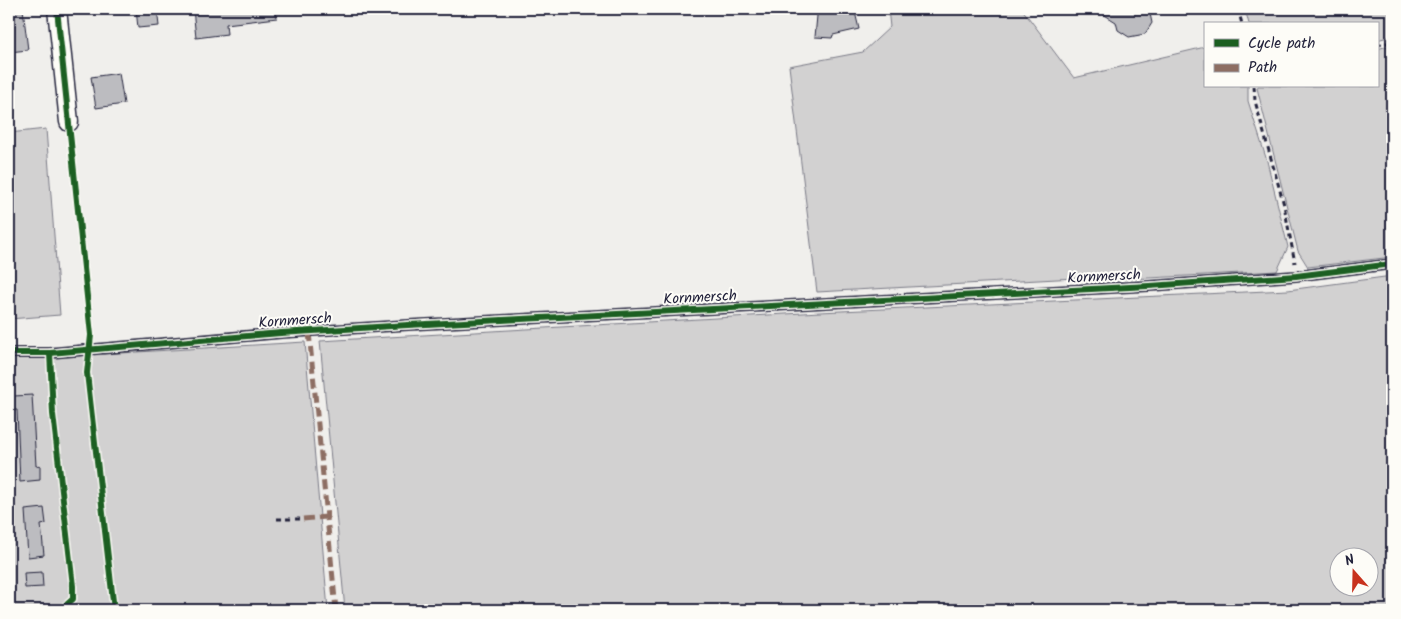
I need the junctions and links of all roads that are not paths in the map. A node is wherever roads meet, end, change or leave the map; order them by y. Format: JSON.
{"nodes":[{"id":1,"x":57,"y":9,"type":"edge"},
{"id":2,"x":69,"y":122,"type":"dead end"},
{"id":3,"x":1392,"y":264,"type":"edge"},
{"id":4,"x":9,"y":353,"type":"edge"}],
"edges":[{"from":1,"to":2,"type":"street"},
{"from":3,"to":4,"type":"lane","name":"Kornmersch"}]}
